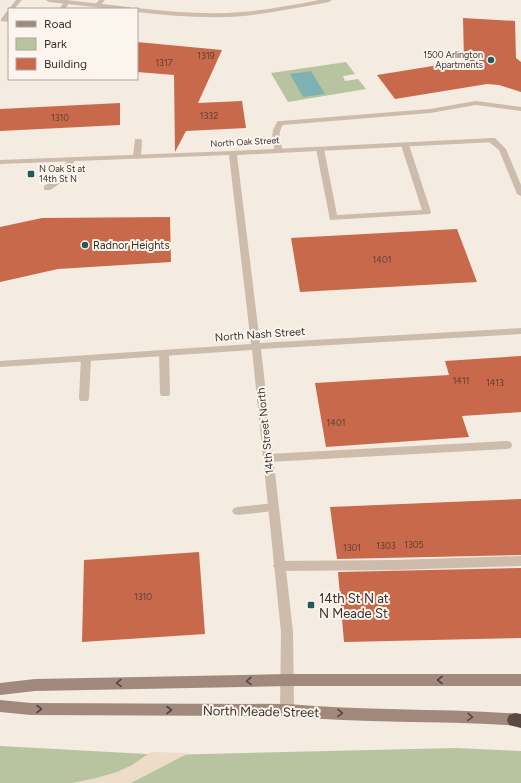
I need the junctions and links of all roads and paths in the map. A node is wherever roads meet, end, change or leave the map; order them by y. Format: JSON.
{"nodes":[{"id":1,"x":19,"y":0,"type":"edge"},
{"id":2,"x":49,"y":0,"type":"edge"},
{"id":3,"x":329,"y":0,"type":"edge"},
{"id":4,"x":67,"y":2,"type":"junction"},
{"id":5,"x":100,"y":3,"type":"edge"},
{"id":6,"x":12,"y":8,"type":"edge"},
{"id":7,"x":63,"y":8,"type":"edge"},
{"id":8,"x":124,"y":8,"type":"edge"},
{"id":9,"x":138,"y":10,"type":"edge"},
{"id":10,"x":8,"y":13,"type":"edge"},
{"id":11,"x":8,"y":20,"type":"edge"},
{"id":12,"x":521,"y":109,"type":"edge"},
{"id":13,"x":138,"y":141,"type":"dead end"},
{"id":14,"x":405,"y":145,"type":"junction"},
{"id":15,"x":320,"y":149,"type":"junction"},
{"id":16,"x":279,"y":151,"type":"junction"},
{"id":17,"x":233,"y":153,"type":"junction"},
{"id":18,"x":137,"y":158,"type":"junction"},
{"id":19,"x":70,"y":160,"type":"junction"},
{"id":20,"x":0,"y":162,"type":"edge"},
{"id":21,"x":47,"y":188,"type":"dead end"},
{"id":22,"x":521,"y":194,"type":"edge"},
{"id":23,"x":521,"y":330,"type":"edge"},
{"id":24,"x":256,"y":346,"type":"junction"},
{"id":25,"x":164,"y":353,"type":"junction"},
{"id":26,"x":86,"y":358,"type":"junction"},
{"id":27,"x":0,"y":364,"type":"edge"},
{"id":28,"x":165,"y":393,"type":"dead end"},
{"id":29,"x":84,"y":398,"type":"dead end"},
{"id":30,"x":507,"y":445,"type":"dead end"},
{"id":31,"x":268,"y":458,"type":"junction"},
{"id":32,"x":273,"y":507,"type":"junction"},
{"id":33,"x":238,"y":511,"type":"dead end"},
{"id":34,"x":521,"y":561,"type":"edge"},
{"id":35,"x":279,"y":566,"type":"junction"},
{"id":36,"x":288,"y":680,"type":"junction"},
{"id":37,"x":521,"y":680,"type":"edge"},
{"id":38,"x":0,"y":689,"type":"edge"},
{"id":39,"x":0,"y":706,"type":"edge"},
{"id":40,"x":287,"y":710,"type":"junction"},
{"id":41,"x":519,"y":721,"type":"edge"}],
"edges":[{"from":1,"to":6,"type":"street"},
{"from":2,"to":4,"type":"street"},
{"from":3,"to":9,"type":"street"},
{"from":4,"to":5,"type":"street"},
{"from":4,"to":7,"type":"street"},
{"from":5,"to":8,"type":"street"},
{"from":10,"to":11,"type":"street"},
{"from":12,"to":16,"type":"street"},
{"from":13,"to":18,"type":"street"},
{"from":14,"to":15,"type":"street","name":"North Oak Street"},
{"from":14,"to":15,"type":"street"},
{"from":14,"to":22,"type":"street","name":"North Oak Street"},
{"from":15,"to":16,"type":"street","name":"North Oak Street"},
{"from":16,"to":17,"type":"street","name":"North Oak Street"},
{"from":17,"to":18,"type":"street","name":"North Oak Street"},
{"from":17,"to":24,"type":"street","name":"14th Street North"},
{"from":18,"to":19,"type":"street","name":"North Oak Street"},
{"from":19,"to":20,"type":"street","name":"North Oak Street"},
{"from":19,"to":21,"type":"street"},
{"from":23,"to":24,"type":"street","name":"North Nash Street"},
{"from":24,"to":25,"type":"street","name":"North Nash Street"},
{"from":24,"to":31,"type":"street","name":"14th Street North"},
{"from":25,"to":26,"type":"street","name":"North Nash Street"},
{"from":25,"to":28,"type":"street"},
{"from":26,"to":27,"type":"street","name":"North Nash Street"},
{"from":26,"to":29,"type":"street"},
{"from":30,"to":31,"type":"street"},
{"from":31,"to":32,"type":"street","name":"14th Street North"},
{"from":32,"to":33,"type":"street"},
{"from":32,"to":35,"type":"street","name":"14th Street North"},
{"from":34,"to":35,"type":"street"},
{"from":35,"to":36,"type":"street","name":"14th Street North"},
{"from":37,"to":36,"type":"street","one_way":true},
{"from":36,"to":38,"type":"street","one_way":true},
{"from":36,"to":40,"type":"street","name":"14th Street North"},
{"from":39,"to":40,"type":"street","name":"North Meade Street","one_way":true},
{"from":40,"to":41,"type":"street","name":"North Meade Street","one_way":true}]}
